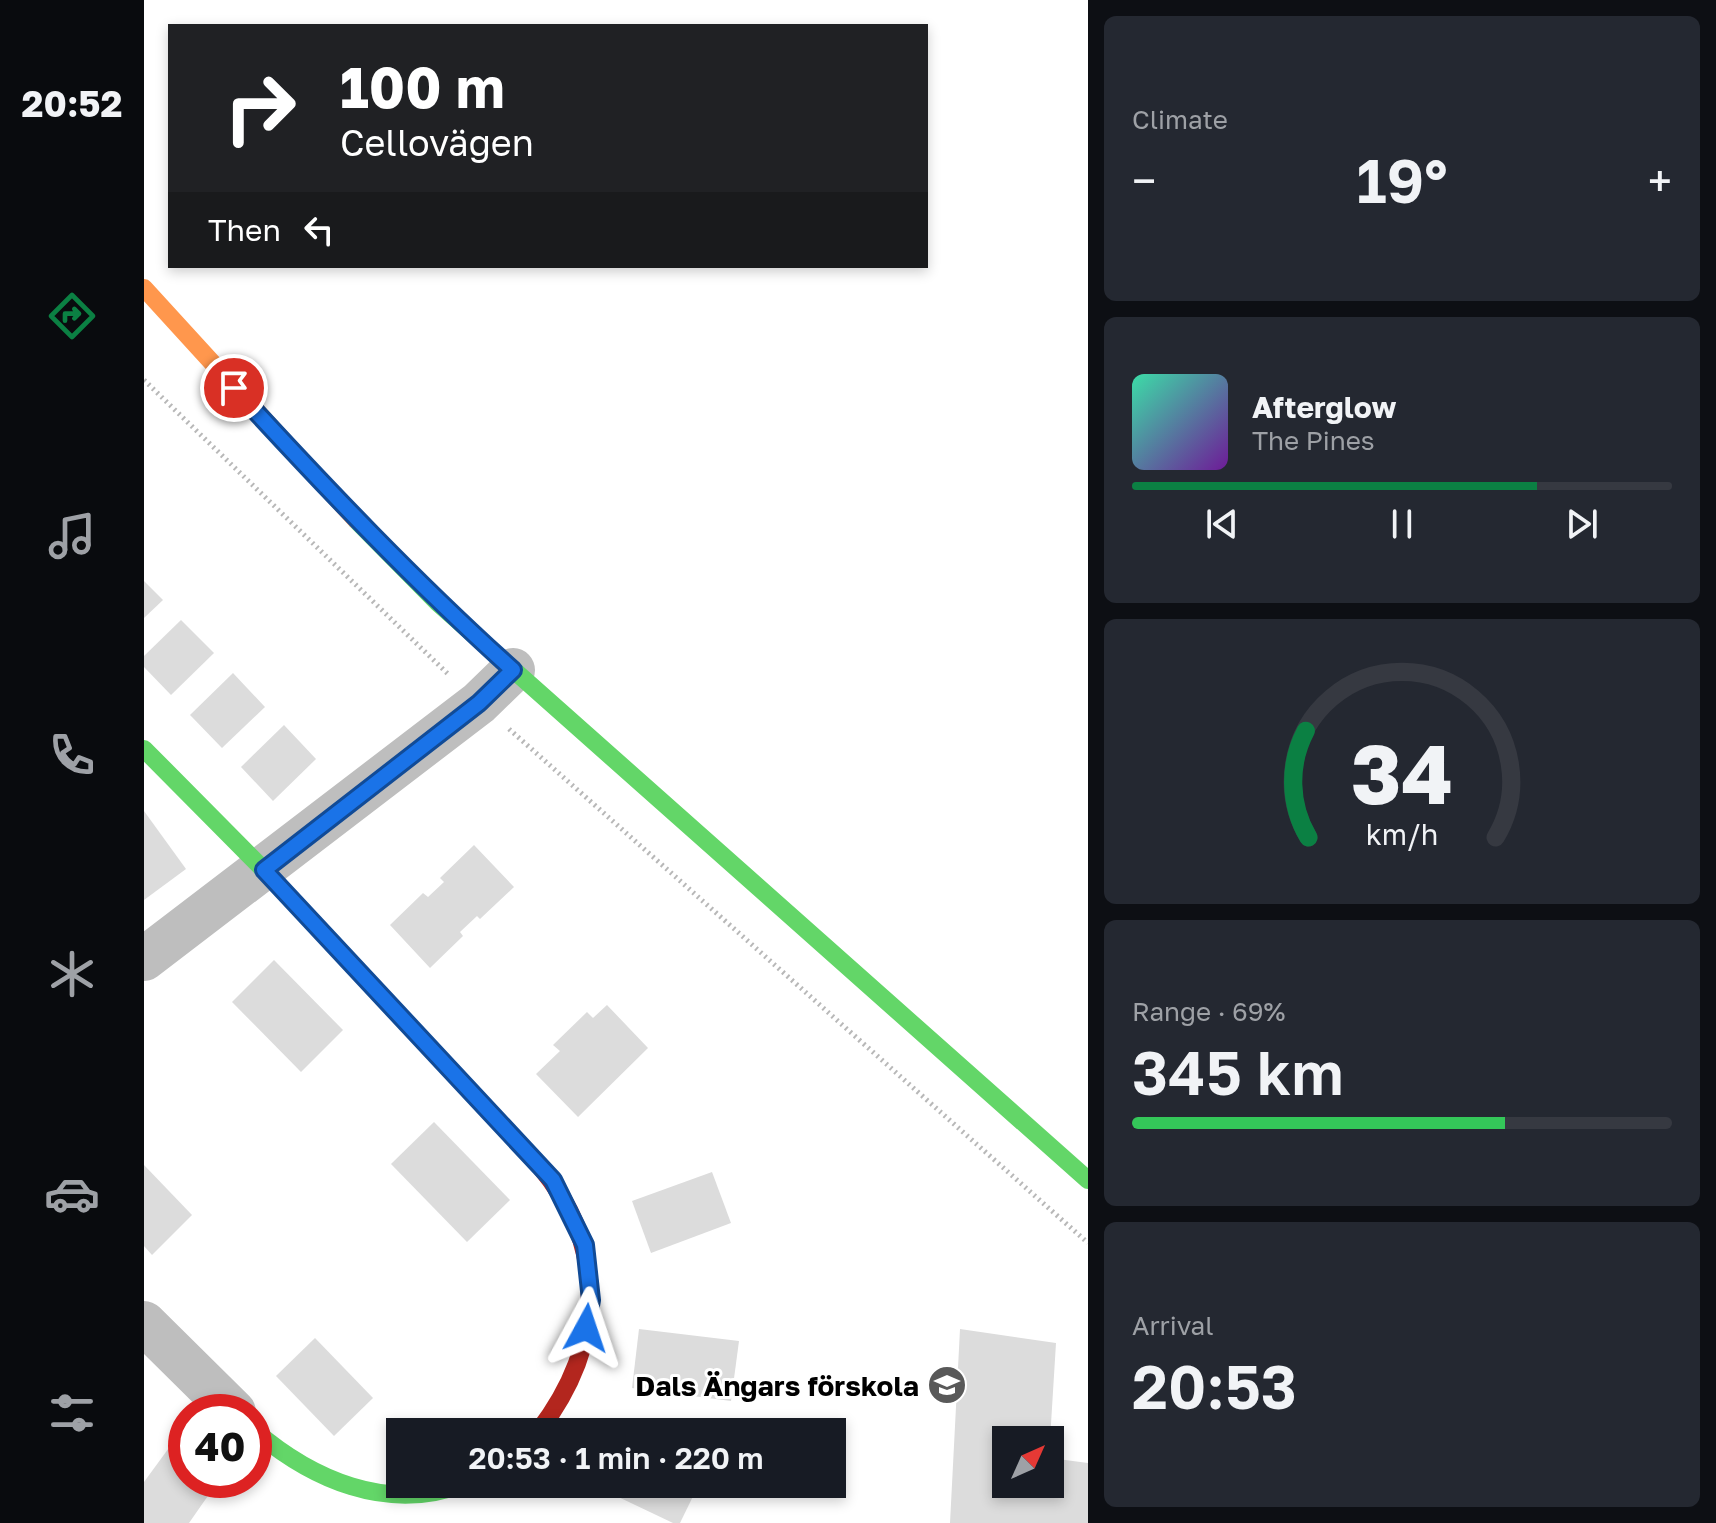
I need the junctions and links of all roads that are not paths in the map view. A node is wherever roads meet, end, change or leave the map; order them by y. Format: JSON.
{"nodes":[{"id":1,"x":144,"y":288,"type":"edge"},
{"id":2,"x":513,"y":670,"type":"junction"},
{"id":3,"x":144,"y":749,"type":"edge"},
{"id":4,"x":264,"y":870,"type":"junction"},
{"id":5,"x":144,"y":959,"type":"edge"},
{"id":6,"x":1088,"y":1180,"type":"edge"},
{"id":7,"x":144,"y":1323,"type":"edge"},
{"id":8,"x":216,"y":1394,"type":"edge"},
{"id":9,"x":550,"y":1418,"type":"edge"},
{"id":10,"x":272,"y":1446,"type":"edge"},
{"id":11,"x":386,"y":1493,"type":"edge"}],
"edges":[{"from":1,"to":2,"type":"street"},
{"from":2,"to":4,"type":"street"},
{"from":2,"to":6,"type":"street"},
{"from":3,"to":4,"type":"street"},
{"from":4,"to":5,"type":"street"},
{"from":4,"to":9,"type":"street"},
{"from":7,"to":8,"type":"street"},
{"from":10,"to":11,"type":"street"}]}
